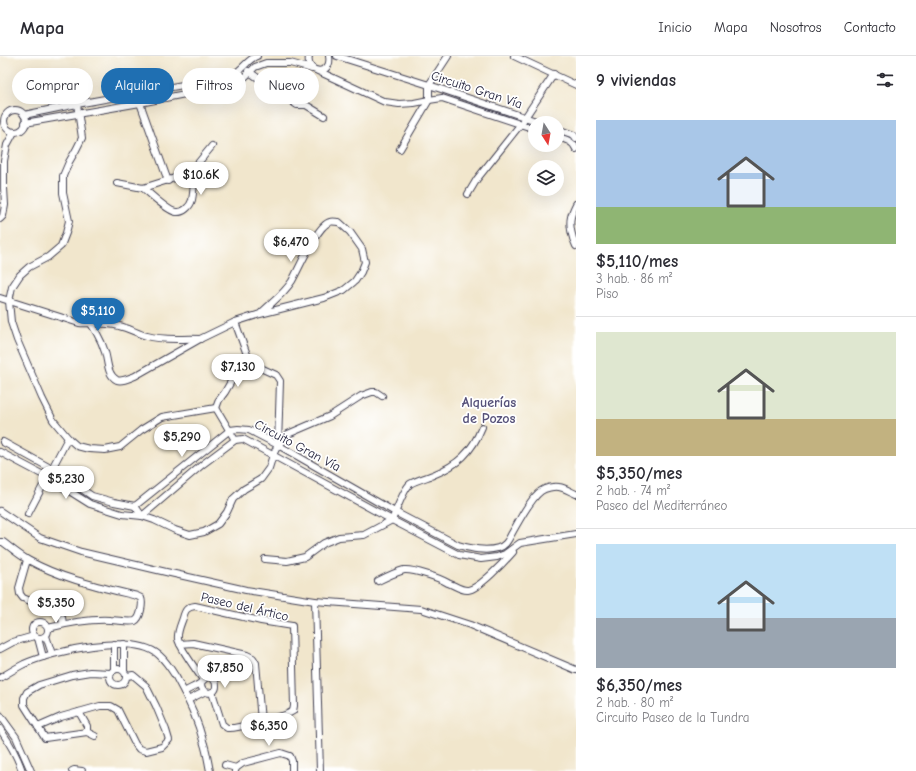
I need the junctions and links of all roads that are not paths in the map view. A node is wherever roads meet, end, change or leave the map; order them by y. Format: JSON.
{"nodes":[{"id":1,"x":257,"y":56,"type":"edge"},
{"id":2,"x":309,"y":56,"type":"edge"},
{"id":3,"x":330,"y":56,"type":"edge"},
{"id":4,"x":337,"y":56,"type":"edge"},
{"id":5,"x":448,"y":56,"type":"edge"},
{"id":6,"x":514,"y":56,"type":"edge"},
{"id":7,"x":244,"y":67,"type":"junction"},
{"id":8,"x":254,"y":68,"type":"edge"},
{"id":9,"x":254,"y":68,"type":"edge"},
{"id":10,"x":309,"y":68,"type":"edge"},
{"id":11,"x":313,"y":68,"type":"edge"},
{"id":12,"x":319,"y":71,"type":"edge"},
{"id":13,"x":250,"y":72,"type":"junction"},
{"id":14,"x":319,"y":72,"type":"edge"},
{"id":15,"x":554,"y":74,"type":"junction"},
{"id":16,"x":429,"y":85,"type":"junction"},
{"id":17,"x":576,"y":85,"type":"edge"},
{"id":18,"x":174,"y":87,"type":"edge"},
{"id":19,"x":174,"y":96,"type":"edge"},
{"id":20,"x":429,"y":100,"type":"junction"},
{"id":21,"x":77,"y":104,"type":"joint"},
{"id":22,"x":135,"y":104,"type":"edge"},
{"id":23,"x":140,"y":104,"type":"edge"},
{"id":24,"x":24,"y":115,"type":"junction"},
{"id":25,"x":78,"y":115,"type":"junction"},
{"id":26,"x":324,"y":116,"type":"dead end"},
{"id":27,"x":526,"y":117,"type":"junction"},
{"id":28,"x":2,"y":118,"type":"edge"},
{"id":29,"x":25,"y":124,"type":"junction"},
{"id":30,"x":520,"y":125,"type":"junction"},
{"id":31,"x":528,"y":127,"type":"edge"},
{"id":32,"x":564,"y":131,"type":"edge"},
{"id":33,"x":14,"y":132,"type":"junction"},
{"id":34,"x":576,"y":138,"type":"edge"},
{"id":35,"x":564,"y":139,"type":"edge"},
{"id":36,"x":212,"y":146,"type":"dead end"},
{"id":37,"x":400,"y":149,"type":"dead end"},
{"id":38,"x":576,"y":149,"type":"edge"},
{"id":39,"x":194,"y":168,"type":"junction"},
{"id":40,"x":168,"y":181,"type":"junction"},
{"id":41,"x":117,"y":183,"type":"dead end"},
{"id":42,"x":2,"y":187,"type":"edge"},
{"id":43,"x":143,"y":188,"type":"junction"},
{"id":44,"x":468,"y":194,"type":"dead end"},
{"id":45,"x":576,"y":204,"type":"edge"},
{"id":46,"x":0,"y":219,"type":"edge"},
{"id":47,"x":576,"y":246,"type":"edge"},
{"id":48,"x":0,"y":298,"type":"edge"},
{"id":49,"x":9,"y":301,"type":"junction"},
{"id":50,"x":83,"y":313,"type":"dead end"},
{"id":51,"x":260,"y":314,"type":"junction"},
{"id":52,"x":235,"y":322,"type":"junction"},
{"id":53,"x":91,"y":324,"type":"junction"},
{"id":54,"x":200,"y":339,"type":"junction"},
{"id":55,"x":249,"y":360,"type":"junction"},
{"id":56,"x":382,"y":396,"type":"dead end"},
{"id":57,"x":216,"y":408,"type":"junction"},
{"id":58,"x":278,"y":426,"type":"junction"},
{"id":59,"x":482,"y":427,"type":"dead end"},
{"id":60,"x":230,"y":430,"type":"junction"},
{"id":61,"x":288,"y":434,"type":"junction"},
{"id":62,"x":0,"y":436,"type":"edge"},
{"id":63,"x":68,"y":438,"type":"junction"},
{"id":64,"x":235,"y":440,"type":"junction"},
{"id":65,"x":1,"y":445,"type":"edge"},
{"id":66,"x":278,"y":445,"type":"junction"},
{"id":67,"x":0,"y":452,"type":"edge"},
{"id":68,"x":272,"y":455,"type":"junction"},
{"id":69,"x":197,"y":458,"type":"junction"},
{"id":70,"x":203,"y":464,"type":"junction"},
{"id":71,"x":52,"y":469,"type":"junction"},
{"id":72,"x":47,"y":477,"type":"junction"},
{"id":73,"x":576,"y":494,"type":"edge"},
{"id":74,"x":135,"y":506,"type":"junction"},
{"id":75,"x":0,"y":511,"type":"edge"},
{"id":76,"x":396,"y":512,"type":"junction"},
{"id":77,"x":28,"y":514,"type":"dead end"},
{"id":78,"x":142,"y":516,"type":"junction"},
{"id":79,"x":392,"y":520,"type":"junction"},
{"id":80,"x":576,"y":534,"type":"edge"},
{"id":81,"x":0,"y":542,"type":"edge"},
{"id":82,"x":506,"y":544,"type":"junction"},
{"id":83,"x":512,"y":549,"type":"junction"},
{"id":84,"x":265,"y":559,"type":"dead end"},
{"id":85,"x":27,"y":560,"type":"junction"},
{"id":86,"x":378,"y":581,"type":"dead end"},
{"id":87,"x":315,"y":601,"type":"junction"},
{"id":88,"x":63,"y":624,"type":"junction"},
{"id":89,"x":48,"y":628,"type":"junction"},
{"id":90,"x":46,"y":636,"type":"junction"},
{"id":91,"x":36,"y":637,"type":"junction"},
{"id":92,"x":114,"y":644,"type":"junction"},
{"id":93,"x":124,"y":644,"type":"junction"},
{"id":94,"x":180,"y":644,"type":"junction"},
{"id":95,"x":0,"y":649,"type":"edge"},
{"id":96,"x":52,"y":654,"type":"junction"},
{"id":97,"x":44,"y":656,"type":"junction"},
{"id":98,"x":576,"y":670,"type":"edge"},
{"id":99,"x":113,"y":671,"type":"junction"},
{"id":100,"x":125,"y":673,"type":"junction"},
{"id":101,"x":0,"y":678,"type":"edge"},
{"id":102,"x":202,"y":682,"type":"junction"},
{"id":103,"x":184,"y":692,"type":"junction"},
{"id":104,"x":204,"y":692,"type":"junction"},
{"id":105,"x":212,"y":692,"type":"junction"},
{"id":106,"x":188,"y":700,"type":"junction"},
{"id":107,"x":79,"y":712,"type":"junction"},
{"id":108,"x":0,"y":715,"type":"edge"},
{"id":109,"x":261,"y":721,"type":"junction"},
{"id":110,"x":38,"y":727,"type":"junction"},
{"id":111,"x":0,"y":729,"type":"edge"},
{"id":112,"x":88,"y":732,"type":"junction"},
{"id":113,"x":95,"y":736,"type":"dead end"},
{"id":114,"x":293,"y":749,"type":"dead end"},
{"id":115,"x":288,"y":755,"type":"junction"},
{"id":116,"x":225,"y":765,"type":"dead end"},
{"id":117,"x":236,"y":770,"type":"edge"},
{"id":118,"x":22,"y":771,"type":"edge"},
{"id":119,"x":31,"y":771,"type":"edge"},
{"id":120,"x":72,"y":771,"type":"edge"},
{"id":121,"x":82,"y":771,"type":"edge"},
{"id":122,"x":210,"y":771,"type":"edge"},
{"id":123,"x":292,"y":771,"type":"edge"},
{"id":124,"x":320,"y":771,"type":"edge"}],
"edges":[{"from":1,"to":7,"type":"street"},
{"from":2,"to":11,"type":"street"},
{"from":3,"to":12,"type":"street"},
{"from":4,"to":16,"type":"street","name":"Circuito Gran Vía"},
{"from":5,"to":16,"type":"street"},
{"from":6,"to":15,"type":"street"},
{"from":7,"to":13,"type":"street"},
{"from":7,"to":18,"type":"street"},
{"from":8,"to":13,"type":"street","name":"Circuito Gran Vía"},
{"from":9,"to":10,"type":"street","name":"Circuito Gran Vía"},
{"from":13,"to":19,"type":"street","name":"Circuito Gran Vía"},
{"from":13,"to":26,"type":"street"},
{"from":14,"to":20,"type":"street","name":"Circuito Gran Vía"},
{"from":15,"to":17,"type":"street"},
{"from":15,"to":27,"type":"street"},
{"from":16,"to":20,"type":"street"},
{"from":16,"to":27,"type":"street","name":"Circuito Gran Vía"},
{"from":20,"to":30,"type":"street","name":"Circuito Gran Vía"},
{"from":20,"to":37,"type":"street"},
{"from":21,"to":24,"type":"street"},
{"from":21,"to":25,"type":"street"},
{"from":22,"to":25,"type":"street","name":"Circuito Gran Vía"},
{"from":23,"to":40,"type":"street"},
{"from":24,"to":28,"type":"street"},
{"from":24,"to":29,"type":"street"},
{"from":25,"to":29,"type":"street","name":"Circuito Gran Vía"},
{"from":25,"to":49,"type":"street"},
{"from":27,"to":30,"type":"street"},
{"from":28,"to":33,"type":"street"},
{"from":29,"to":33,"type":"street"},
{"from":30,"to":31,"type":"street","name":"Circuito Gran Vía"},
{"from":30,"to":44,"type":"street"},
{"from":32,"to":34,"type":"street"},
{"from":33,"to":42,"type":"street"},
{"from":35,"to":38,"type":"street"},
{"from":36,"to":39,"type":"street"},
{"from":39,"to":40,"type":"street"},
{"from":39,"to":43,"type":"street"},
{"from":40,"to":43,"type":"street"},
{"from":41,"to":43,"type":"street"},
{"from":42,"to":46,"type":"street"},
{"from":45,"to":47,"type":"street"},
{"from":48,"to":49,"type":"street"},
{"from":49,"to":53,"type":"street"},
{"from":49,"to":63,"type":"street"},
{"from":50,"to":53,"type":"street"},
{"from":51,"to":51,"type":"street"},
{"from":51,"to":52,"type":"street"},
{"from":52,"to":54,"type":"street"},
{"from":52,"to":55,"type":"street"},
{"from":53,"to":54,"type":"street"},
{"from":53,"to":54,"type":"street"},
{"from":55,"to":57,"type":"street"},
{"from":55,"to":58,"type":"street"},
{"from":56,"to":61,"type":"street"},
{"from":57,"to":60,"type":"street"},
{"from":57,"to":63,"type":"street"},
{"from":58,"to":61,"type":"street"},
{"from":58,"to":66,"type":"street"},
{"from":59,"to":76,"type":"street"},
{"from":60,"to":64,"type":"street"},
{"from":60,"to":66,"type":"street","name":"Circuito Gran Vía"},
{"from":60,"to":69,"type":"street"},
{"from":61,"to":66,"type":"street"},
{"from":62,"to":65,"type":"street"},
{"from":63,"to":71,"type":"street"},
{"from":64,"to":68,"type":"street","name":"Circuito Gran Vía"},
{"from":64,"to":70,"type":"street"},
{"from":65,"to":71,"type":"street"},
{"from":66,"to":68,"type":"street"},
{"from":66,"to":76,"type":"street","name":"Circuito Gran Vía"},
{"from":67,"to":72,"type":"street"},
{"from":68,"to":78,"type":"street"},
{"from":68,"to":79,"type":"street","name":"Circuito Gran Vía"},
{"from":69,"to":70,"type":"street"},
{"from":69,"to":74,"type":"street"},
{"from":70,"to":78,"type":"street"},
{"from":71,"to":72,"type":"street"},
{"from":71,"to":74,"type":"street"},
{"from":72,"to":77,"type":"street"},
{"from":72,"to":78,"type":"street"},
{"from":73,"to":82,"type":"street"},
{"from":74,"to":78,"type":"street"},
{"from":75,"to":87,"type":"street"},
{"from":76,"to":79,"type":"street"},
{"from":76,"to":82,"type":"street","name":"Circuito Gran Vía"},
{"from":79,"to":83,"type":"street","name":"Circuito Gran Vía"},
{"from":79,"to":84,"type":"street"},
{"from":80,"to":83,"type":"street","name":"Circuito Gran Vía"},
{"from":81,"to":85,"type":"street"},
{"from":82,"to":83,"type":"street"},
{"from":83,"to":86,"type":"street"},
{"from":85,"to":88,"type":"street"},
{"from":85,"to":88,"type":"street"},
{"from":87,"to":98,"type":"street"},
{"from":87,"to":124,"type":"street"},
{"from":88,"to":89,"type":"street"},
{"from":89,"to":90,"type":"street"},
{"from":89,"to":91,"type":"street"},
{"from":90,"to":91,"type":"street"},
{"from":90,"to":96,"type":"street"},
{"from":91,"to":95,"type":"street"},
{"from":91,"to":97,"type":"street"},
{"from":92,"to":93,"type":"street"},
{"from":92,"to":96,"type":"street"},
{"from":92,"to":99,"type":"street"},
{"from":93,"to":100,"type":"street"},
{"from":93,"to":103,"type":"street"},
{"from":94,"to":102,"type":"street"},
{"from":94,"to":109,"type":"street"},
{"from":94,"to":109,"type":"street","name":"Paseo del Ártico"},
{"from":96,"to":97,"type":"street"},
{"from":97,"to":101,"type":"street"},
{"from":99,"to":100,"type":"street"},
{"from":99,"to":100,"type":"street"},
{"from":99,"to":110,"type":"street"},
{"from":100,"to":107,"type":"street"},
{"from":102,"to":103,"type":"street"},
{"from":102,"to":104,"type":"street"},
{"from":102,"to":105,"type":"street","name":"Paseo del Ártico"},
{"from":103,"to":106,"type":"street"},
{"from":104,"to":105,"type":"street"},
{"from":104,"to":106,"type":"street"},
{"from":105,"to":109,"type":"street","name":"Paseo del Ártico"},
{"from":106,"to":122,"type":"street"},
{"from":107,"to":110,"type":"street"},
{"from":107,"to":112,"type":"street"},
{"from":108,"to":119,"type":"street"},
{"from":110,"to":112,"type":"street"},
{"from":111,"to":118,"type":"street"},
{"from":112,"to":113,"type":"street"},
{"from":114,"to":115,"type":"street"},
{"from":115,"to":117,"type":"street"},
{"from":115,"to":123,"type":"street"},
{"from":116,"to":117,"type":"street"},
{"from":120,"to":121,"type":"street"}]}
